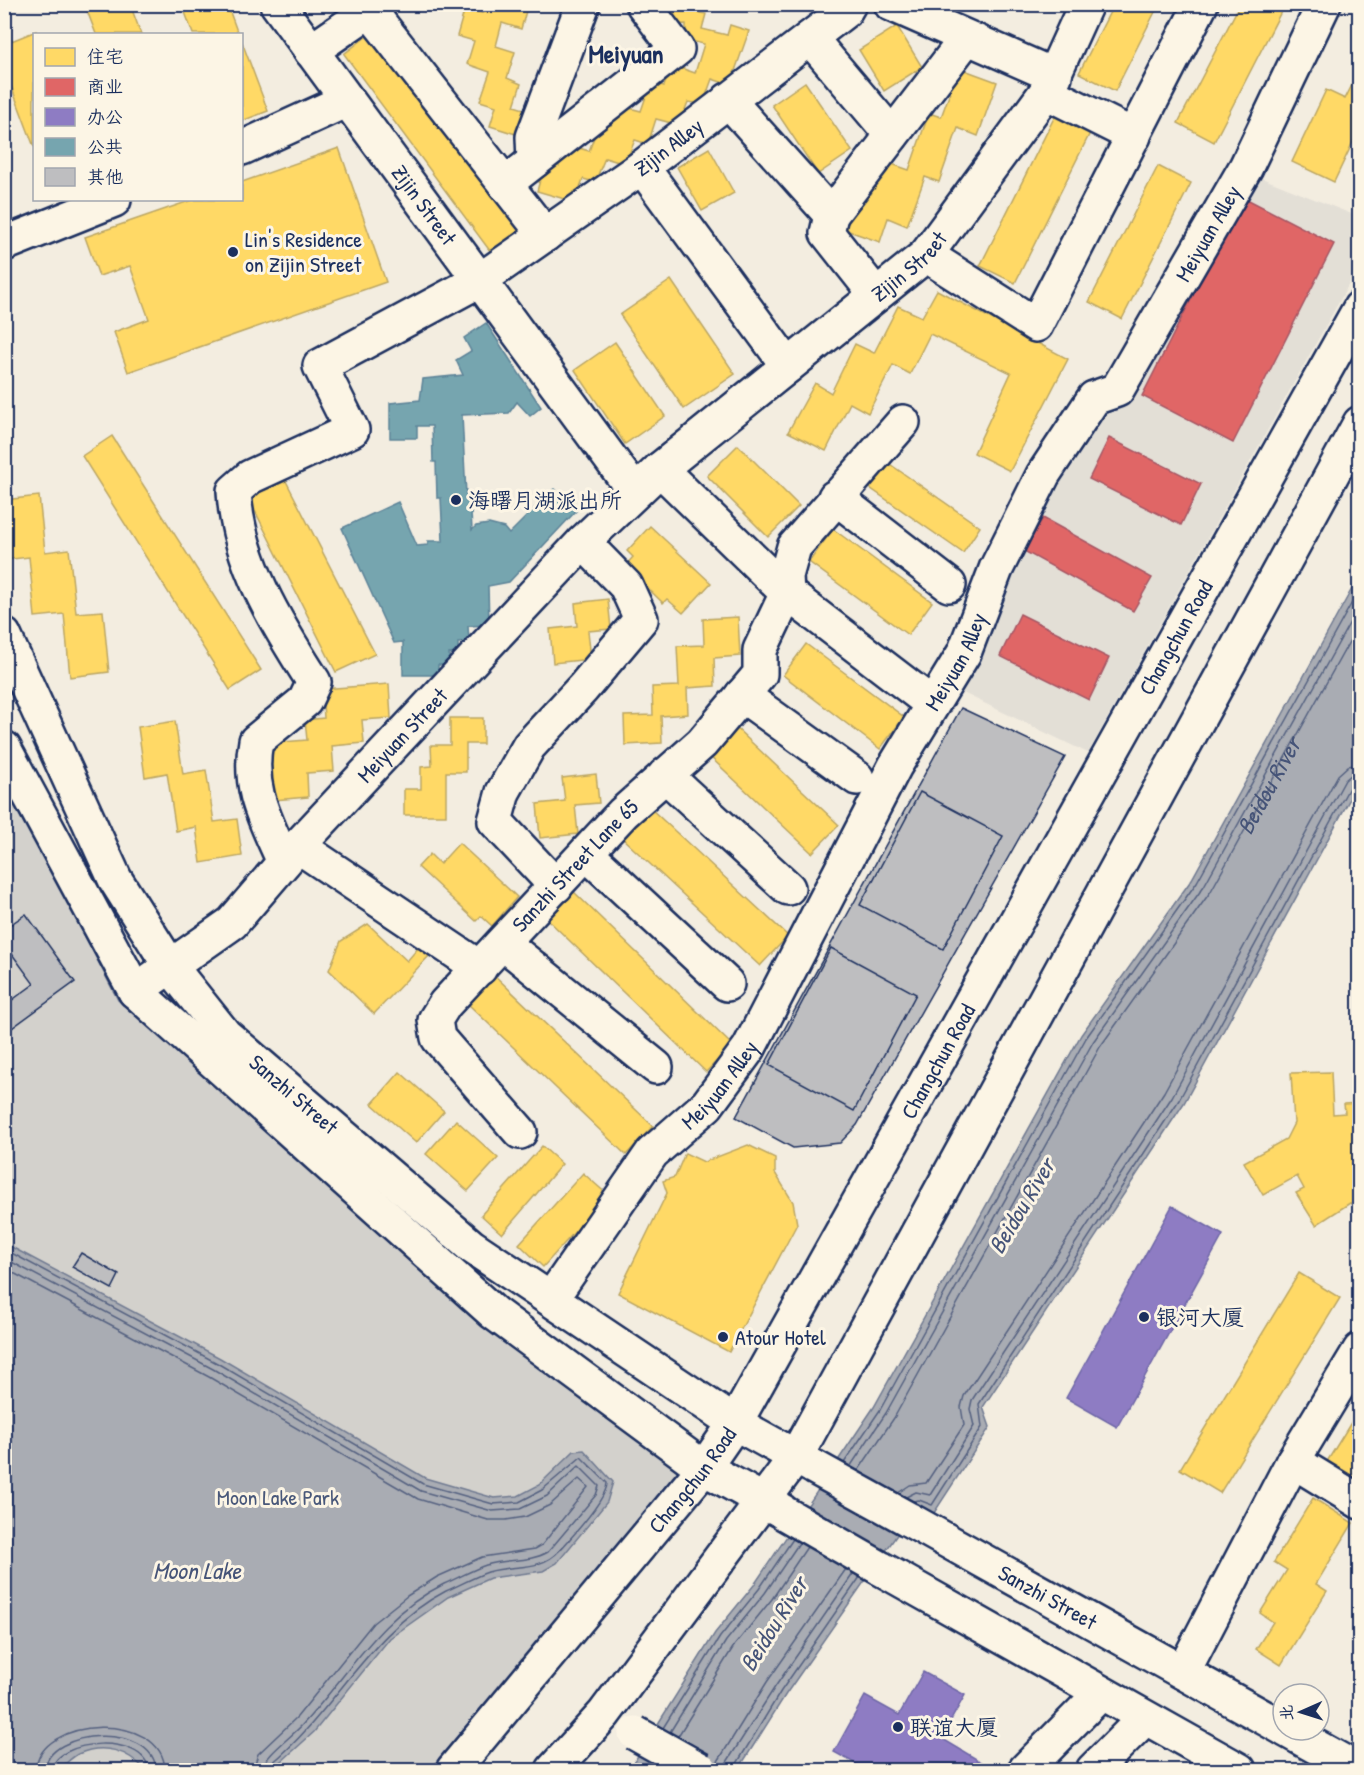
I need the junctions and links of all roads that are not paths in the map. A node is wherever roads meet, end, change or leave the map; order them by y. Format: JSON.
{"nodes":[{"id":1,"x":277,"y":4,"type":"edge"},
{"id":2,"x":583,"y":4,"type":"edge"},
{"id":3,"x":643,"y":4,"type":"edge"},
{"id":4,"x":849,"y":4,"type":"edge"},
{"id":5,"x":891,"y":4,"type":"edge"},
{"id":6,"x":1086,"y":4,"type":"edge"},
{"id":7,"x":1201,"y":4,"type":"edge"},
{"id":8,"x":1324,"y":4,"type":"edge"},
{"id":9,"x":375,"y":8,"type":"edge"},
{"id":10,"x":810,"y":38,"type":"junction"},
{"id":11,"x":966,"y":39,"type":"junction"},
{"id":12,"x":311,"y":51,"type":"junction"},
{"id":13,"x":1050,"y":84,"type":"junction"},
{"id":14,"x":347,"y":100,"type":"junction"},
{"id":15,"x":728,"y":100,"type":"junction"},
{"id":16,"x":892,"y":135,"type":"junction"},
{"id":17,"x":1134,"y":135,"type":"junction"},
{"id":18,"x":243,"y":148,"type":"edge"},
{"id":19,"x":534,"y":161,"type":"junction"},
{"id":20,"x":642,"y":167,"type":"junction"},
{"id":21,"x":505,"y":184,"type":"junction"},
{"id":22,"x":112,"y":201,"type":"edge"},
{"id":23,"x":831,"y":215,"type":"junction"},
{"id":24,"x":544,"y":235,"type":"junction"},
{"id":25,"x":4,"y":244,"type":"edge"},
{"id":26,"x":926,"y":255,"type":"junction"},
{"id":27,"x":480,"y":280,"type":"junction"},
{"id":28,"x":876,"y":295,"type":"junction"},
{"id":29,"x":1359,"y":308,"type":"edge"},
{"id":30,"x":788,"y":366,"type":"junction"},
{"id":31,"x":903,"y":422,"type":"dead end"},
{"id":32,"x":1359,"y":423,"type":"edge"},
{"id":33,"x":660,"y":469,"type":"junction"},
{"id":34,"x":635,"y":492,"type":"junction"},
{"id":35,"x":835,"y":497,"type":"junction"},
{"id":36,"x":583,"y":542,"type":"junction"},
{"id":37,"x":949,"y":585,"type":"dead end"},
{"id":38,"x":787,"y":593,"type":"junction"},
{"id":39,"x":4,"y":635,"type":"edge"},
{"id":40,"x":742,"y":695,"type":"junction"},
{"id":41,"x":932,"y":704,"type":"junction"},
{"id":42,"x":4,"y":748,"type":"edge"},
{"id":43,"x":665,"y":776,"type":"junction"},
{"id":44,"x":856,"y":778,"type":"dead end"},
{"id":45,"x":586,"y":853,"type":"junction"},
{"id":46,"x":291,"y":854,"type":"junction"},
{"id":47,"x":556,"y":886,"type":"junction"},
{"id":48,"x":788,"y":888,"type":"dead end"},
{"id":49,"x":503,"y":943,"type":"junction"},
{"id":50,"x":170,"y":966,"type":"junction"},
{"id":51,"x":480,"y":968,"type":"junction"},
{"id":52,"x":727,"y":984,"type":"dead end"},
{"id":53,"x":135,"y":991,"type":"junction"},
{"id":54,"x":656,"y":1067,"type":"dead end"},
{"id":55,"x":520,"y":1132,"type":"dead end"},
{"id":56,"x":552,"y":1299,"type":"junction"},
{"id":57,"x":1359,"y":1350,"type":"edge"},
{"id":58,"x":735,"y":1423,"type":"junction"},
{"id":59,"x":1293,"y":1461,"type":"junction"},
{"id":60,"x":805,"y":1462,"type":"junction"},
{"id":61,"x":704,"y":1468,"type":"junction"},
{"id":62,"x":1359,"y":1502,"type":"edge"},
{"id":63,"x":774,"y":1506,"type":"junction"},
{"id":64,"x":1183,"y":1672,"type":"junction"},
{"id":65,"x":1101,"y":1693,"type":"junction"},
{"id":66,"x":604,"y":1714,"type":"junction"},
{"id":67,"x":1145,"y":1718,"type":"junction"},
{"id":68,"x":1271,"y":1721,"type":"edge"},
{"id":69,"x":1308,"y":1742,"type":"edge"},
{"id":70,"x":453,"y":1770,"type":"edge"},
{"id":71,"x":554,"y":1770,"type":"edge"},
{"id":72,"x":701,"y":1770,"type":"edge"},
{"id":73,"x":1025,"y":1770,"type":"edge"},
{"id":74,"x":1093,"y":1770,"type":"edge"},
{"id":75,"x":1239,"y":1770,"type":"edge"},
{"id":76,"x":1358,"y":1770,"type":"edge"}],
"edges":[{"from":1,"to":12,"type":"main road","name":"Zijin Street"},
{"from":2,"to":19,"type":"main road"},
{"from":3,"to":19,"type":"main road"},
{"from":4,"to":10,"type":"main road","name":"Zijin Alley"},
{"from":5,"to":11,"type":"main road"},
{"from":6,"to":13,"type":"main road","name":"Zijin Street"},
{"from":7,"to":17,"type":"main road"},
{"from":8,"to":41,"type":"main road","name":"Meiyuan Alley"},
{"from":9,"to":12,"type":"main road"},
{"from":9,"to":21,"type":"main road"},
{"from":10,"to":15,"type":"main road","name":"Zijin Alley"},
{"from":10,"to":16,"type":"main road"},
{"from":11,"to":13,"type":"main road"},
{"from":11,"to":16,"type":"main road"},
{"from":12,"to":14,"type":"main road","name":"Zijin Street"},
{"from":13,"to":17,"type":"main road"},
{"from":13,"to":26,"type":"main road","name":"Zijin Street"},
{"from":14,"to":18,"type":"main road"},
{"from":14,"to":27,"type":"main road","name":"Zijin Street"},
{"from":15,"to":20,"type":"main road","name":"Zijin Alley"},
{"from":15,"to":23,"type":"main road"},
{"from":16,"to":23,"type":"main road"},
{"from":17,"to":26,"type":"main road"},
{"from":19,"to":21,"type":"main road"},
{"from":20,"to":24,"type":"main road","name":"Zijin Alley"},
{"from":20,"to":30,"type":"main road"},
{"from":21,"to":24,"type":"main road"},
{"from":22,"to":25,"type":"main road"},
{"from":23,"to":28,"type":"main road"},
{"from":24,"to":27,"type":"main road","name":"Zijin Alley"},
{"from":26,"to":28,"type":"main road","name":"Zijin Street"},
{"from":27,"to":34,"type":"main road","name":"Zijin Street"},
{"from":27,"to":46,"type":"main road","name":"Zijin Alley"},
{"from":28,"to":30,"type":"main road","name":"Zijin Street"},
{"from":29,"to":58,"type":"main road","name":"Changchun Road"},
{"from":30,"to":33,"type":"main road","name":"Zijin Street"},
{"from":31,"to":35,"type":"main road"},
{"from":32,"to":60,"type":"main road"},
{"from":33,"to":34,"type":"main road","name":"Meiyuan Street"},
{"from":33,"to":38,"type":"main road"},
{"from":34,"to":36,"type":"main road","name":"Meiyuan Street"},
{"from":35,"to":37,"type":"main road"},
{"from":35,"to":38,"type":"main road"},
{"from":36,"to":46,"type":"main road","name":"Meiyuan Street"},
{"from":36,"to":47,"type":"main road"},
{"from":38,"to":40,"type":"main road","name":"Sanzhi Street Lane 65"},
{"from":38,"to":41,"type":"main road"},
{"from":39,"to":50,"type":"main road","name":"Sanzhi Street"},
{"from":40,"to":43,"type":"main road","name":"Sanzhi Street Lane 65"},
{"from":40,"to":44,"type":"main road"},
{"from":41,"to":56,"type":"main road","name":"Meiyuan Alley"},
{"from":42,"to":53,"type":"main road","name":"Sanzhi Street"},
{"from":43,"to":45,"type":"main road","name":"Sanzhi Street Lane 65"},
{"from":43,"to":48,"type":"main road"},
{"from":45,"to":47,"type":"main road","name":"Sanzhi Street Lane 65"},
{"from":45,"to":52,"type":"main road"},
{"from":46,"to":50,"type":"main road","name":"Meiyuan Street"},
{"from":46,"to":51,"type":"main road"},
{"from":47,"to":49,"type":"main road","name":"Sanzhi Street Lane 65"},
{"from":49,"to":51,"type":"main road","name":"Sanzhi Street Lane 65"},
{"from":49,"to":54,"type":"main road"},
{"from":50,"to":53,"type":"main road","name":"Meiyuan Street"},
{"from":50,"to":56,"type":"main road","name":"Sanzhi Street"},
{"from":51,"to":55,"type":"main road","name":"Sanzhi Street Lane 65"},
{"from":53,"to":61,"type":"main road","name":"Sanzhi Street"},
{"from":56,"to":58,"type":"main road","name":"Sanzhi Street"},
{"from":57,"to":59,"type":"main road"},
{"from":58,"to":60,"type":"main road","name":"Sanzhi Street"},
{"from":58,"to":61,"type":"main road","name":"Changchun Road"},
{"from":59,"to":62,"type":"main road"},
{"from":59,"to":64,"type":"main road"},
{"from":60,"to":63,"type":"main road"},
{"from":60,"to":64,"type":"main road","name":"Sanzhi Street","bridge":true},
{"from":61,"to":63,"type":"main road","name":"Sanzhi Street"},
{"from":61,"to":70,"type":"main road","name":"Changchun Road"},
{"from":63,"to":65,"type":"main road","bridge":true},
{"from":63,"to":66,"type":"main road"},
{"from":64,"to":68,"type":"main road","name":"Sanzhi Street"},
{"from":65,"to":67,"type":"main road"},
{"from":65,"to":73,"type":"main road"},
{"from":66,"to":71,"type":"main road"},
{"from":66,"to":72,"type":"main road","bridge":true},
{"from":67,"to":74,"type":"main road"},
{"from":67,"to":75,"type":"main road"},
{"from":69,"to":76,"type":"main road","name":"Sanzhi Street"}]}
